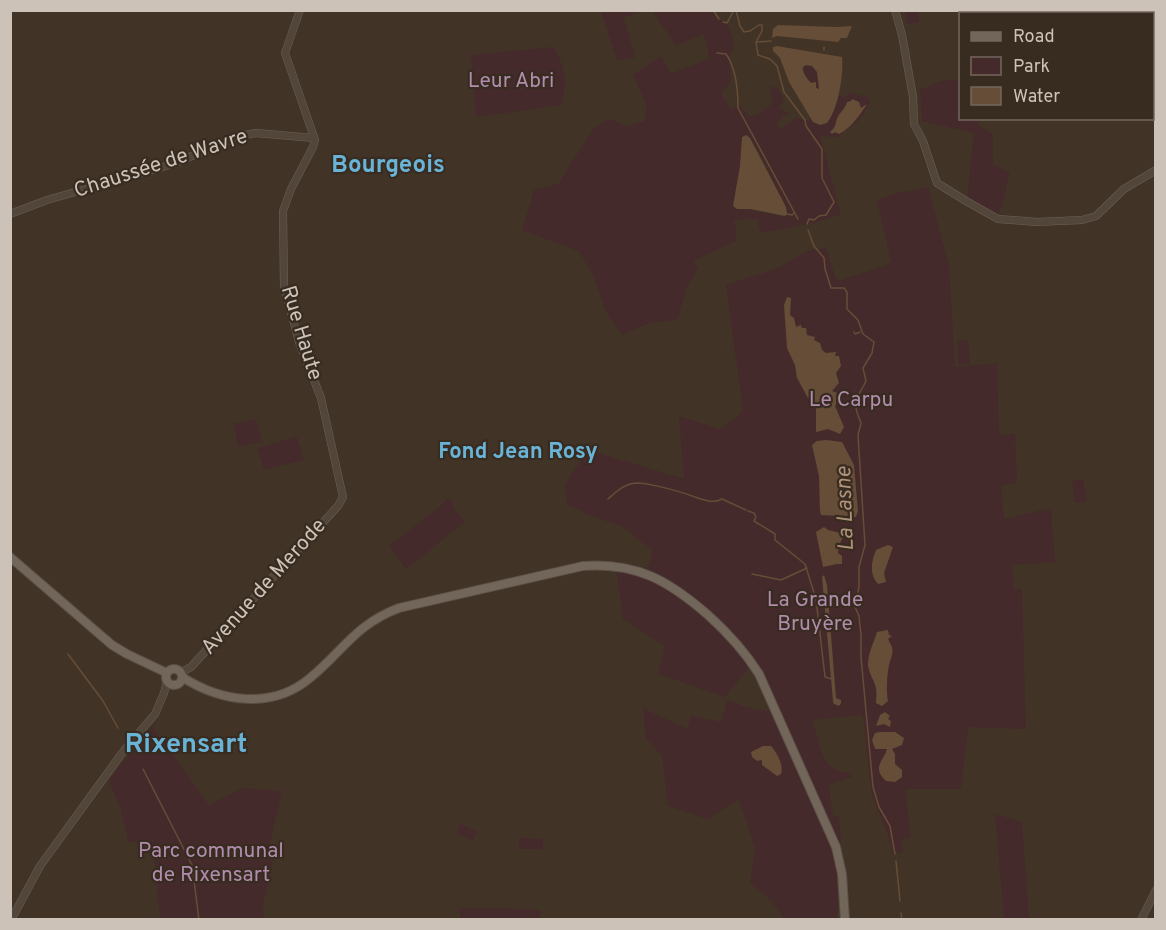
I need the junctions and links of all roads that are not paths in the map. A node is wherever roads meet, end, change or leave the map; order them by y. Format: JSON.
{"nodes":[{"id":1,"x":300,"y":10,"type":"edge"},
{"id":2,"x":895,"y":10,"type":"edge"},
{"id":3,"x":314,"y":138,"type":"junction"},
{"id":4,"x":1155,"y":170,"type":"edge"},
{"id":5,"x":10,"y":214,"type":"edge"},
{"id":6,"x":343,"y":497,"type":"joint"},
{"id":7,"x":10,"y":557,"type":"edge"},
{"id":8,"x":191,"y":667,"type":"junction"},
{"id":9,"x":181,"y":675,"type":"junction"},
{"id":10,"x":167,"y":677,"type":"junction"},
{"id":11,"x":192,"y":684,"type":"junction"},
{"id":12,"x":1155,"y":890,"type":"edge"},
{"id":13,"x":10,"y":920,"type":"edge"},
{"id":14,"x":842,"y":920,"type":"edge"},
{"id":15,"x":1141,"y":920,"type":"edge"}],
"edges":[{"from":1,"to":3,"type":"street"},
{"from":2,"to":4,"type":"street"},
{"from":3,"to":5,"type":"street","name":"Chaussée de Wavre"},
{"from":3,"to":6,"type":"street","name":"Rue Haute"},
{"from":6,"to":8,"type":"street","name":"Avenue de Merode"},
{"from":7,"to":10,"type":"main road"},
{"from":8,"to":9,"type":"street","name":"Avenue de Merode"},
{"from":8,"to":11,"type":"street"},
{"from":9,"to":10,"type":"main road"},
{"from":9,"to":10,"type":"main road"},
{"from":9,"to":11,"type":"main road"},
{"from":10,"to":13,"type":"street"},
{"from":11,"to":14,"type":"main road"},
{"from":12,"to":15,"type":"street"}]}
